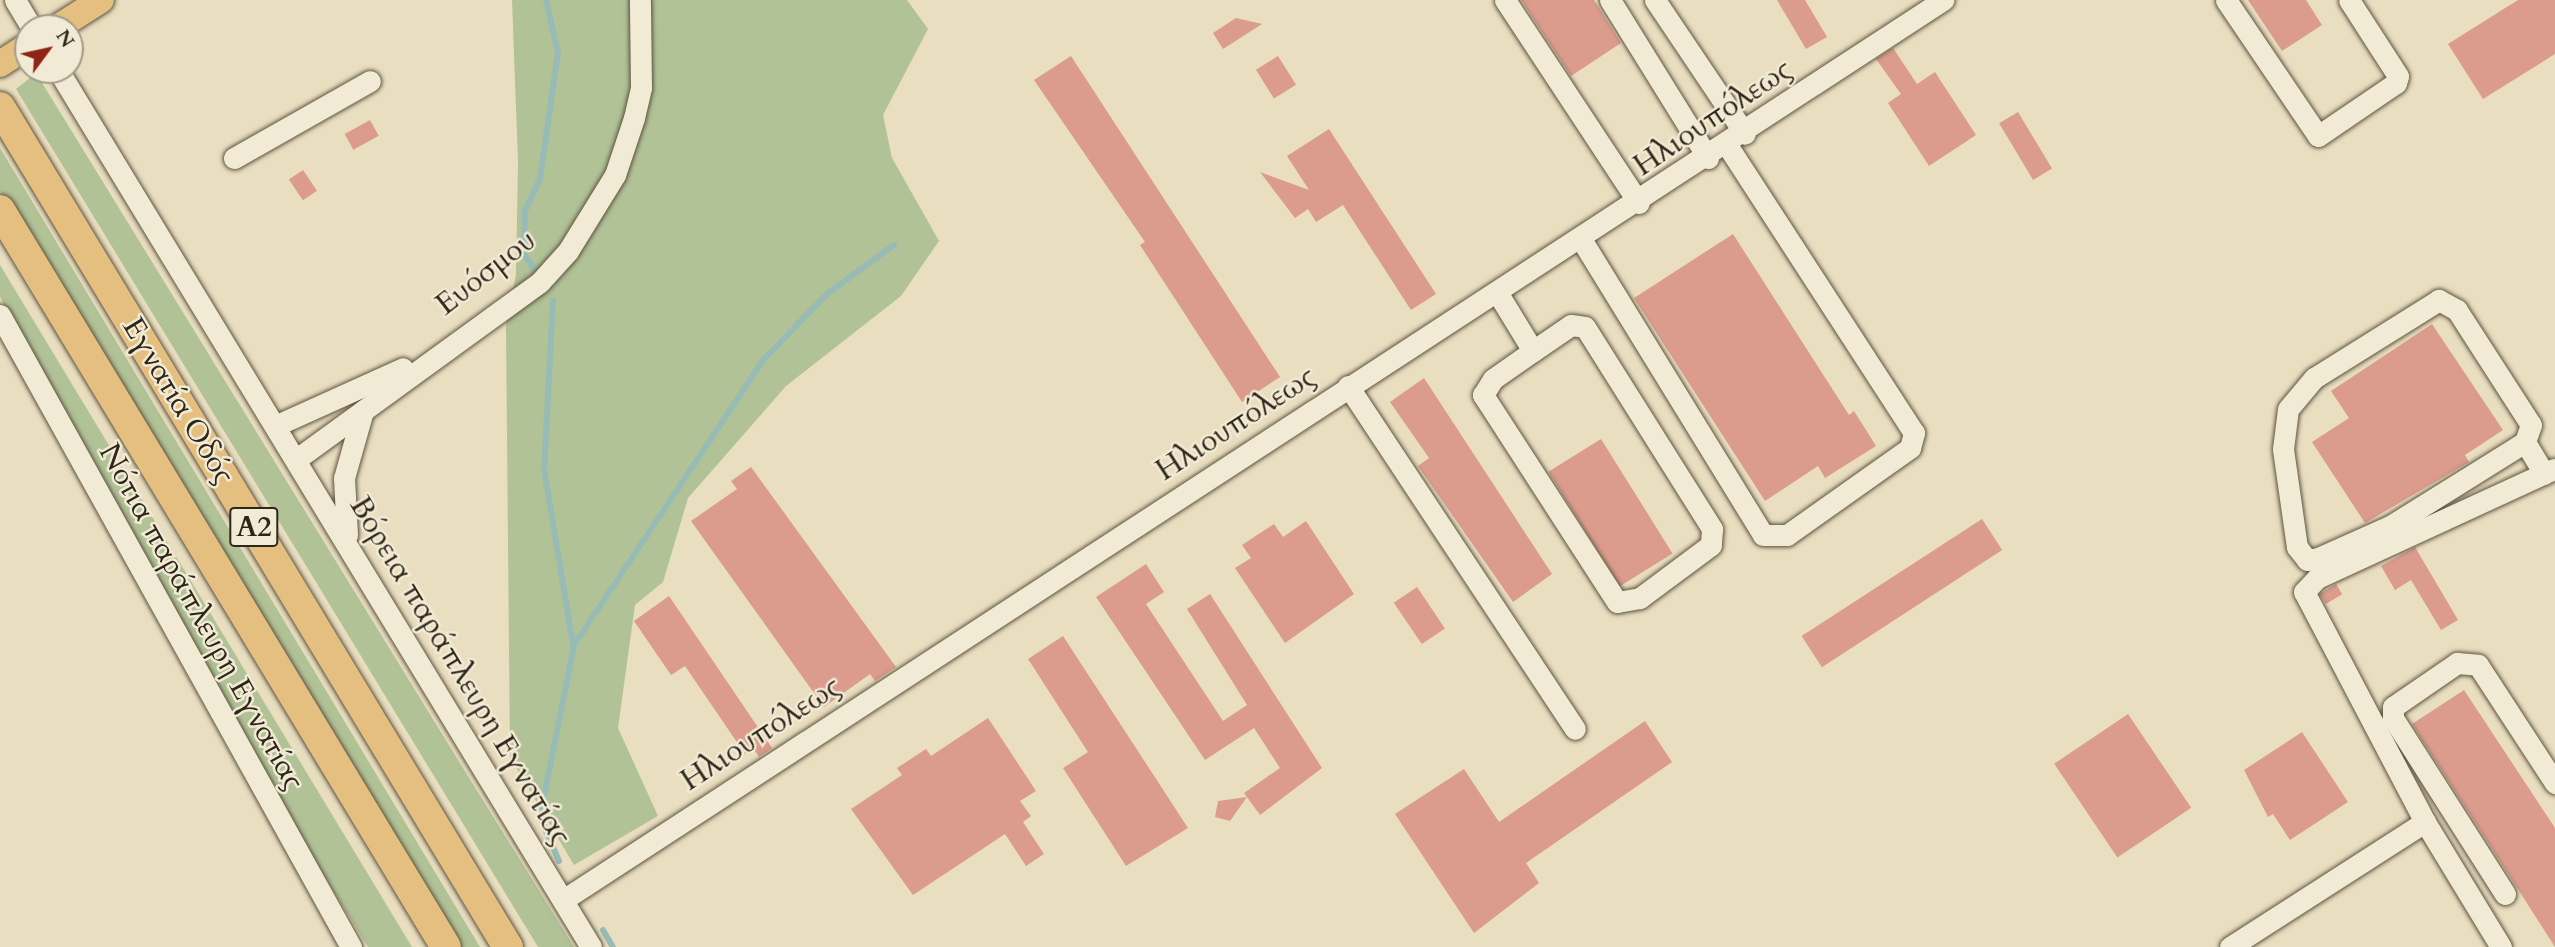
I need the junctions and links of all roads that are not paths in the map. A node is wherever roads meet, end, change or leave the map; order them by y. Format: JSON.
{"nodes":[{"id":1,"x":640,"y":0,"type":"edge"},
{"id":2,"x":1505,"y":0,"type":"edge"},
{"id":3,"x":1610,"y":0,"type":"edge"},
{"id":4,"x":1655,"y":0,"type":"edge"},
{"id":5,"x":1943,"y":0,"type":"edge"},
{"id":6,"x":2226,"y":0,"type":"edge"},
{"id":7,"x":2349,"y":0,"type":"edge"},
{"id":8,"x":370,"y":81,"type":"dead end"},
{"id":9,"x":67,"y":84,"type":"edge"},
{"id":10,"x":0,"y":107,"type":"edge"},
{"id":11,"x":1736,"y":139,"type":"junction"},
{"id":12,"x":234,"y":158,"type":"dead end"},
{"id":13,"x":1708,"y":158,"type":"junction"},
{"id":14,"x":1639,"y":203,"type":"junction"},
{"id":15,"x":0,"y":210,"type":"edge"},
{"id":16,"x":1581,"y":239,"type":"junction"},
{"id":17,"x":1497,"y":292,"type":"junction"},
{"id":18,"x":0,"y":315,"type":"edge"},
{"id":19,"x":1533,"y":351,"type":"junction"},
{"id":20,"x":431,"y":356,"type":"junction"},
{"id":21,"x":1348,"y":386,"type":"junction"},
{"id":22,"x":363,"y":411,"type":"junction"},
{"id":23,"x":277,"y":425,"type":"junction"},
{"id":24,"x":2525,"y":442,"type":"junction"},
{"id":25,"x":298,"y":458,"type":"junction"},
{"id":26,"x":2549,"y":472,"type":"edge"},
{"id":27,"x":348,"y":541,"type":"junction"},
{"id":28,"x":1575,"y":729,"type":"dead end"},
{"id":29,"x":2555,"y":783,"type":"edge"},
{"id":30,"x":2425,"y":822,"type":"junction"},
{"id":31,"x":2505,"y":894,"type":"dead end"},
{"id":32,"x":563,"y":900,"type":"junction"},
{"id":33,"x":351,"y":947,"type":"edge"},
{"id":34,"x":446,"y":947,"type":"edge"},
{"id":35,"x":508,"y":947,"type":"edge"},
{"id":36,"x":591,"y":947,"type":"edge"},
{"id":37,"x":2230,"y":947,"type":"edge"},
{"id":38,"x":2501,"y":947,"type":"edge"}],
"edges":[{"from":1,"to":20,"type":"street","name":"Ευόσμου"},
{"from":2,"to":14,"type":"street"},
{"from":3,"to":13,"type":"street"},
{"from":4,"to":11,"type":"street"},
{"from":5,"to":11,"type":"street","name":"Ηλιουπόλεως"},
{"from":6,"to":7,"type":"street"},
{"from":8,"to":12,"type":"street"},
{"from":9,"to":23,"type":"street","name":"Βόρεια παράπλευρη Εγνατίας"},
{"from":10,"to":35,"type":"highway","name":"Εγνατία Οδός","number":"Α2"},
{"from":11,"to":13,"type":"street","name":"Ηλιουπόλεως"},
{"from":11,"to":16,"type":"street"},
{"from":13,"to":14,"type":"street","name":"Ηλιουπόλεως"},
{"from":14,"to":16,"type":"street","name":"Ηλιουπόλεως"},
{"from":15,"to":34,"type":"highway","name":"Εγνατία Οδός","number":"Α2"},
{"from":16,"to":17,"type":"street","name":"Ηλιουπόλεως"},
{"from":17,"to":19,"type":"street"},
{"from":17,"to":21,"type":"street","name":"Ηλιουπόλεως"},
{"from":18,"to":33,"type":"street","name":"Νότια παράπλευρη Εγνατίας"},
{"from":19,"to":19,"type":"street"},
{"from":20,"to":22,"type":"street"},
{"from":20,"to":23,"type":"street"},
{"from":21,"to":28,"type":"street"},
{"from":21,"to":32,"type":"street","name":"Ηλιουπόλεως"},
{"from":22,"to":25,"type":"street"},
{"from":22,"to":27,"type":"street"},
{"from":23,"to":25,"type":"street","name":"Βόρεια παράπλευρη Εγνατίας"},
{"from":24,"to":24,"type":"street"},
{"from":24,"to":26,"type":"street"},
{"from":25,"to":27,"type":"street","name":"Βόρεια παράπλευρη Εγνατίας"},
{"from":26,"to":30,"type":"street"},
{"from":27,"to":32,"type":"street","name":"Βόρεια παράπλευρη Εγνατίας"},
{"from":29,"to":31,"type":"street"},
{"from":30,"to":37,"type":"street"},
{"from":30,"to":38,"type":"street"},
{"from":32,"to":36,"type":"street","name":"Βόρεια παράπλευρη Εγνατίας"}]}
